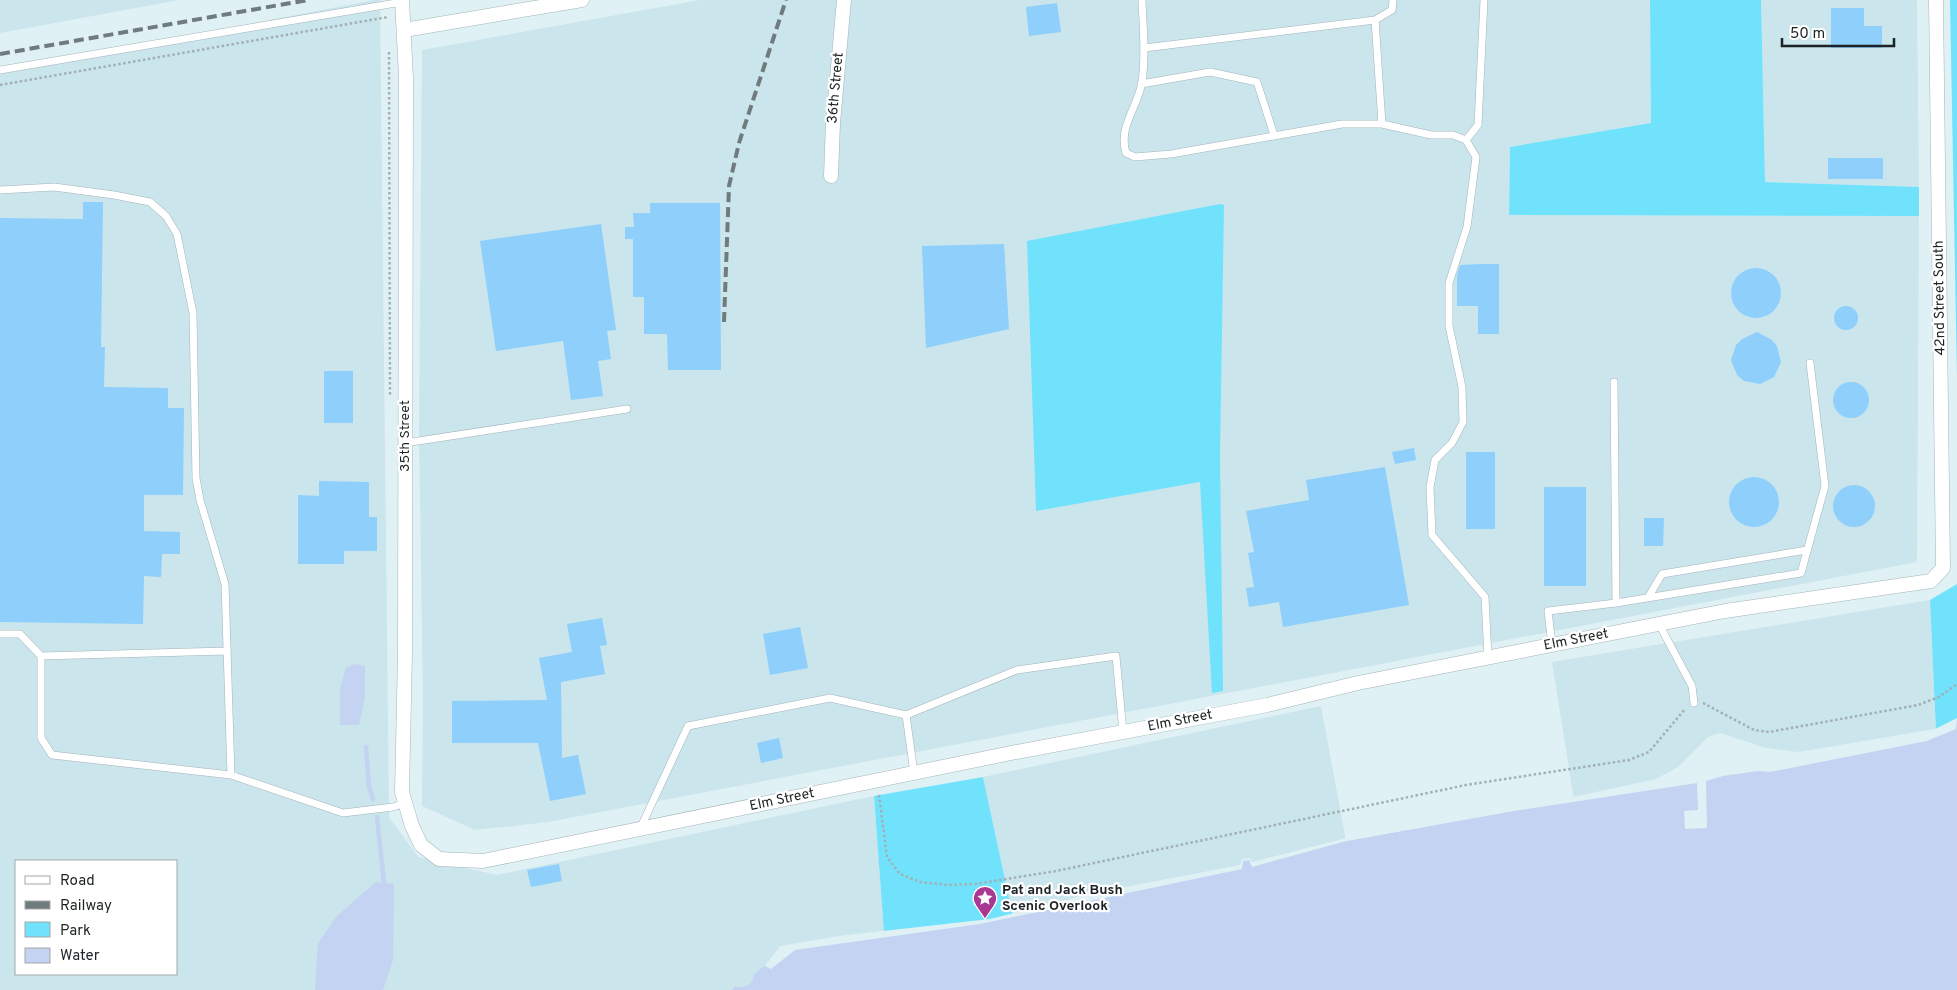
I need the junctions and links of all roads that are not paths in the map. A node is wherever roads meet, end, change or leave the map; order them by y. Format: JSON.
{"nodes":[{"id":1,"x":582,"y":0,"type":"edge"},
{"id":2,"x":844,"y":0,"type":"edge"},
{"id":3,"x":1142,"y":0,"type":"edge"},
{"id":4,"x":1393,"y":0,"type":"edge"},
{"id":5,"x":1484,"y":0,"type":"edge"},
{"id":6,"x":1936,"y":0,"type":"edge"},
{"id":7,"x":402,"y":1,"type":"edge"},
{"id":8,"x":1375,"y":20,"type":"junction"},
{"id":9,"x":404,"y":30,"type":"junction"},
{"id":10,"x":1144,"y":48,"type":"junction"},
{"id":11,"x":0,"y":70,"type":"edge"},
{"id":12,"x":1142,"y":84,"type":"junction"},
{"id":13,"x":1382,"y":124,"type":"junction"},
{"id":14,"x":1274,"y":135,"type":"junction"},
{"id":15,"x":1466,"y":140,"type":"junction"},
{"id":16,"x":831,"y":176,"type":"dead end"},
{"id":17,"x":0,"y":190,"type":"edge"},
{"id":18,"x":1810,"y":362,"type":"dead end"},
{"id":19,"x":1614,"y":382,"type":"dead end"},
{"id":20,"x":627,"y":409,"type":"dead end"},
{"id":21,"x":405,"y":443,"type":"junction"},
{"id":22,"x":1807,"y":550,"type":"junction"},
{"id":23,"x":1922,"y":582,"type":"joint"},
{"id":24,"x":1649,"y":596,"type":"junction"},
{"id":25,"x":1616,"y":603,"type":"junction"},
{"id":26,"x":1659,"y":624,"type":"junction"},
{"id":27,"x":0,"y":634,"type":"edge"},
{"id":28,"x":1552,"y":645,"type":"junction"},
{"id":29,"x":226,"y":651,"type":"junction"},
{"id":30,"x":42,"y":656,"type":"junction"},
{"id":31,"x":1488,"y":658,"type":"junction"},
{"id":32,"x":1694,"y":702,"type":"road end"},
{"id":33,"x":906,"y":715,"type":"junction"},
{"id":34,"x":1123,"y":732,"type":"junction"},
{"id":35,"x":914,"y":773,"type":"junction"},
{"id":36,"x":231,"y":775,"type":"junction"},
{"id":37,"x":405,"y":803,"type":"junction"},
{"id":38,"x":640,"y":829,"type":"junction"},
{"id":39,"x":439,"y":859,"type":"joint"}],
"edges":[{"from":1,"to":9,"type":"street"},
{"from":2,"to":16,"type":"street","name":"36th Street"},
{"from":3,"to":10,"type":"lane"},
{"from":4,"to":8,"type":"lane"},
{"from":5,"to":15,"type":"lane"},
{"from":6,"to":23,"type":"street","name":"42nd Street South"},
{"from":7,"to":9,"type":"street","name":"35th Street"},
{"from":7,"to":11,"type":"lane"},
{"from":8,"to":10,"type":"lane"},
{"from":8,"to":13,"type":"lane"},
{"from":9,"to":21,"type":"street","name":"35th Street"},
{"from":10,"to":12,"type":"lane"},
{"from":12,"to":14,"type":"lane"},
{"from":12,"to":14,"type":"lane"},
{"from":13,"to":14,"type":"lane"},
{"from":13,"to":15,"type":"lane"},
{"from":15,"to":31,"type":"lane"},
{"from":17,"to":29,"type":"lane"},
{"from":18,"to":22,"type":"lane"},
{"from":19,"to":25,"type":"lane"},
{"from":20,"to":21,"type":"lane"},
{"from":21,"to":37,"type":"street","name":"35th Street"},
{"from":22,"to":24,"type":"lane"},
{"from":22,"to":24,"type":"lane"},
{"from":23,"to":26,"type":"street","name":"Elm Street"},
{"from":24,"to":25,"type":"lane"},
{"from":25,"to":28,"type":"lane"},
{"from":26,"to":28,"type":"street","name":"Elm Street"},
{"from":26,"to":32,"type":"lane"},
{"from":27,"to":30,"type":"lane"},
{"from":28,"to":31,"type":"street","name":"Elm Street"},
{"from":29,"to":30,"type":"lane"},
{"from":29,"to":36,"type":"lane"},
{"from":30,"to":36,"type":"lane"},
{"from":31,"to":34,"type":"street","name":"Elm Street"},
{"from":33,"to":34,"type":"lane"},
{"from":33,"to":35,"type":"lane"},
{"from":33,"to":38,"type":"lane"},
{"from":34,"to":35,"type":"street","name":"Elm Street"},
{"from":35,"to":38,"type":"street","name":"Elm Street"},
{"from":36,"to":37,"type":"lane"},
{"from":37,"to":39,"type":"street","name":"35th Street"},
{"from":38,"to":39,"type":"street","name":"Elm Street"}]}
